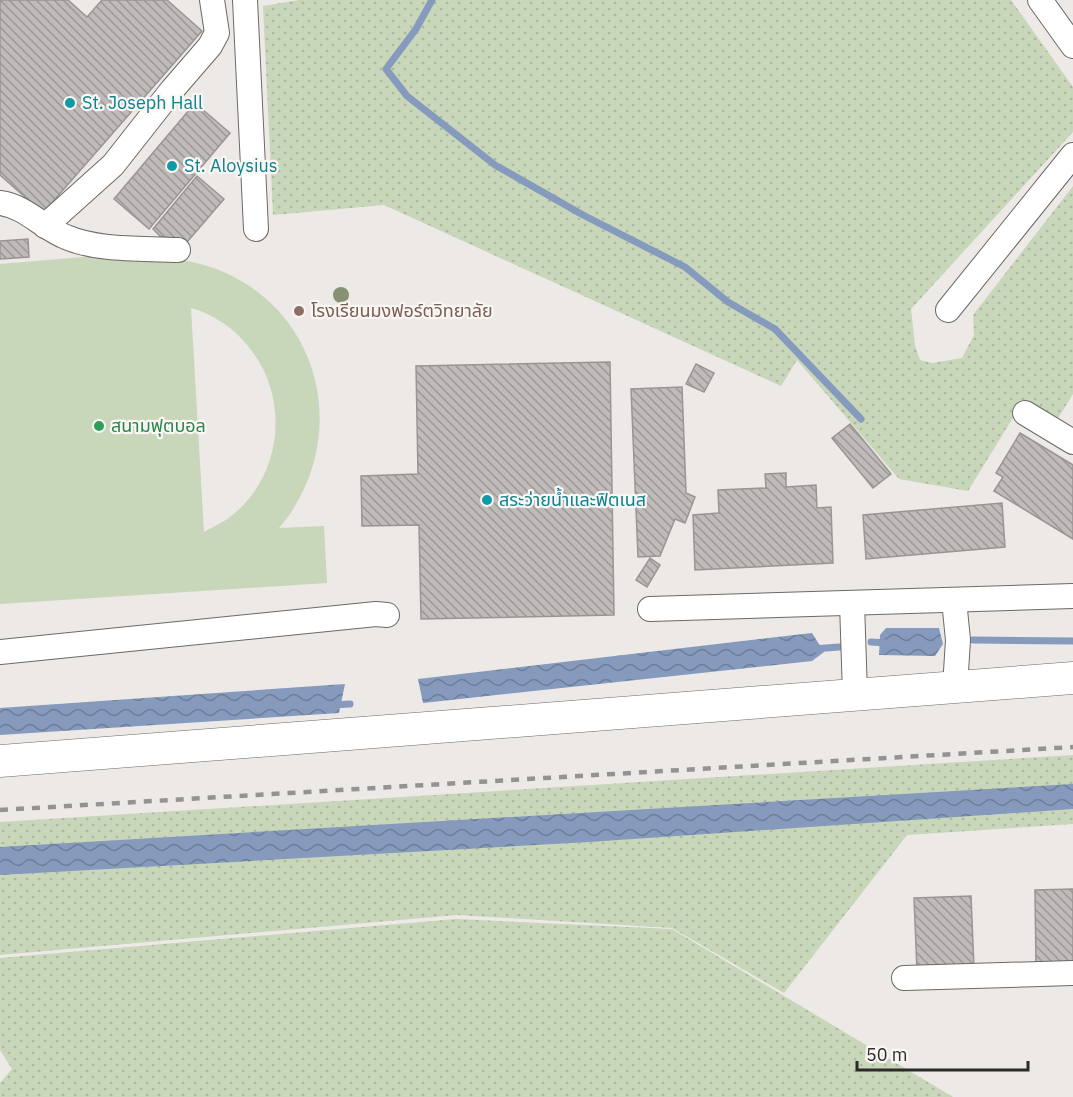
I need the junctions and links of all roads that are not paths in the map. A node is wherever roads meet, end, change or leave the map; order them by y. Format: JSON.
{"nodes":[{"id":1,"x":212,"y":0,"type":"edge"},
{"id":2,"x":245,"y":0,"type":"edge"},
{"id":3,"x":1040,"y":0,"type":"edge"},
{"id":4,"x":1073,"y":46,"type":"edge"},
{"id":5,"x":1073,"y":154,"type":"edge"},
{"id":6,"x":0,"y":203,"type":"edge"},
{"id":7,"x":45,"y":226,"type":"junction"},
{"id":8,"x":256,"y":229,"type":"dead end"},
{"id":9,"x":178,"y":250,"type":"dead end"},
{"id":10,"x":948,"y":309,"type":"dead end"},
{"id":11,"x":1025,"y":413,"type":"dead end"},
{"id":12,"x":1073,"y":442,"type":"edge"},
{"id":13,"x":1073,"y":596,"type":"edge"},
{"id":14,"x":954,"y":600,"type":"junction"},
{"id":15,"x":852,"y":603,"type":"junction"},
{"id":16,"x":650,"y":609,"type":"dead end"},
{"id":17,"x":387,"y":615,"type":"dead end"},
{"id":18,"x":0,"y":652,"type":"edge"},
{"id":19,"x":1073,"y":678,"type":"edge"},
{"id":20,"x":955,"y":687,"type":"junction"},
{"id":21,"x":855,"y":694,"type":"junction"},
{"id":22,"x":0,"y":761,"type":"edge"},
{"id":23,"x":1073,"y":973,"type":"edge"},
{"id":24,"x":904,"y":978,"type":"dead end"}],
"edges":[{"from":1,"to":7,"type":"street"},
{"from":2,"to":8,"type":"street"},
{"from":3,"to":4,"type":"street"},
{"from":5,"to":10,"type":"street"},
{"from":6,"to":7,"type":"street"},
{"from":7,"to":9,"type":"street"},
{"from":11,"to":12,"type":"street"},
{"from":13,"to":14,"type":"street"},
{"from":14,"to":15,"type":"street"},
{"from":14,"to":20,"type":"street"},
{"from":15,"to":16,"type":"street"},
{"from":15,"to":21,"type":"street"},
{"from":17,"to":18,"type":"street"},
{"from":19,"to":20,"type":"main road"},
{"from":20,"to":21,"type":"main road"},
{"from":21,"to":22,"type":"main road"},
{"from":23,"to":24,"type":"street"}]}
